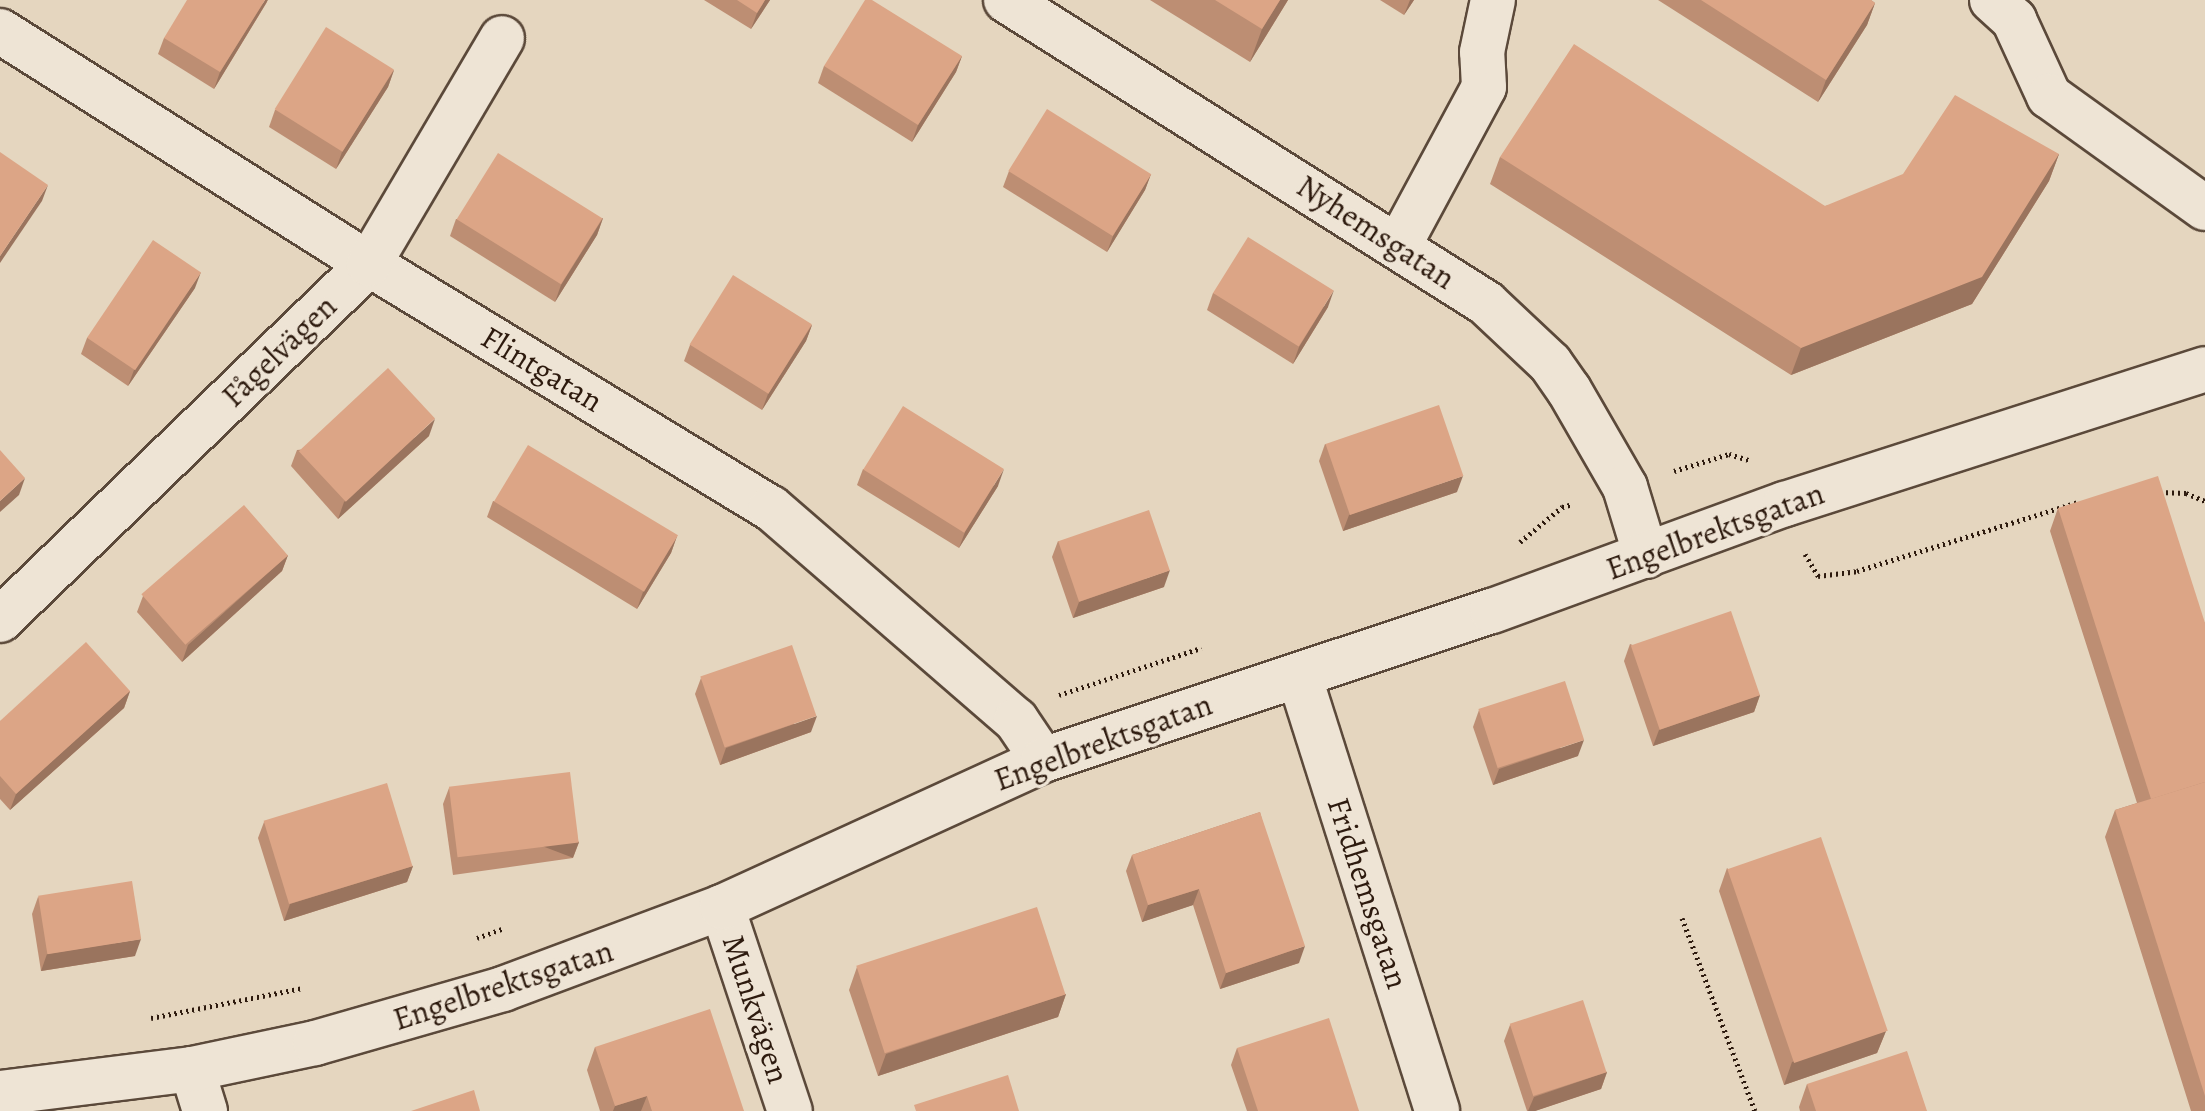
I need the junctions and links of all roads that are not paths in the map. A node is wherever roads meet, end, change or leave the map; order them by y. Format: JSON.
{"nodes":[{"id":1,"x":1006,"y":0,"type":"edge"},
{"id":2,"x":1493,"y":0,"type":"edge"},
{"id":3,"x":1992,"y":0,"type":"edge"},
{"id":4,"x":0,"y":31,"type":"edge"},
{"id":5,"x":502,"y":38,"type":"dead end"},
{"id":6,"x":2205,"y":208,"type":"edge"},
{"id":7,"x":1399,"y":245,"type":"junction"},
{"id":8,"x":369,"y":264,"type":"junction"},
{"id":9,"x":2205,"y":369,"type":"edge"},
{"id":10,"x":1646,"y":556,"type":"junction"},
{"id":11,"x":0,"y":620,"type":"edge"},
{"id":12,"x":1299,"y":675,"type":"junction"},
{"id":13,"x":1043,"y":760,"type":"junction"},
{"id":14,"x":722,"y":907,"type":"junction"},
{"id":15,"x":192,"y":1069,"type":"junction"},
{"id":16,"x":0,"y":1093,"type":"edge"},
{"id":17,"x":205,"y":1111,"type":"edge"},
{"id":18,"x":790,"y":1111,"type":"edge"},
{"id":19,"x":1437,"y":1111,"type":"edge"}],
"edges":[{"from":1,"to":7,"type":"street","name":"Nyhemsgatan"},
{"from":2,"to":7,"type":"street"},
{"from":3,"to":6,"type":"street"},
{"from":4,"to":8,"type":"street","name":"Flintgatan"},
{"from":5,"to":8,"type":"street","name":"Fågelvägen"},
{"from":7,"to":10,"type":"street","name":"Nyhemsgatan"},
{"from":8,"to":11,"type":"street","name":"Fågelvägen"},
{"from":8,"to":13,"type":"street","name":"Flintgatan"},
{"from":9,"to":10,"type":"street","name":"Engelbrektsgatan"},
{"from":10,"to":12,"type":"street","name":"Engelbrektsgatan"},
{"from":12,"to":13,"type":"street","name":"Engelbrektsgatan"},
{"from":12,"to":19,"type":"street","name":"Fridhemsgatan"},
{"from":13,"to":14,"type":"street","name":"Engelbrektsgatan"},
{"from":14,"to":15,"type":"street","name":"Engelbrektsgatan"},
{"from":14,"to":18,"type":"street","name":"Munkvägen"},
{"from":15,"to":16,"type":"street","name":"Engelbrektsgatan"},
{"from":15,"to":17,"type":"street"}]}
